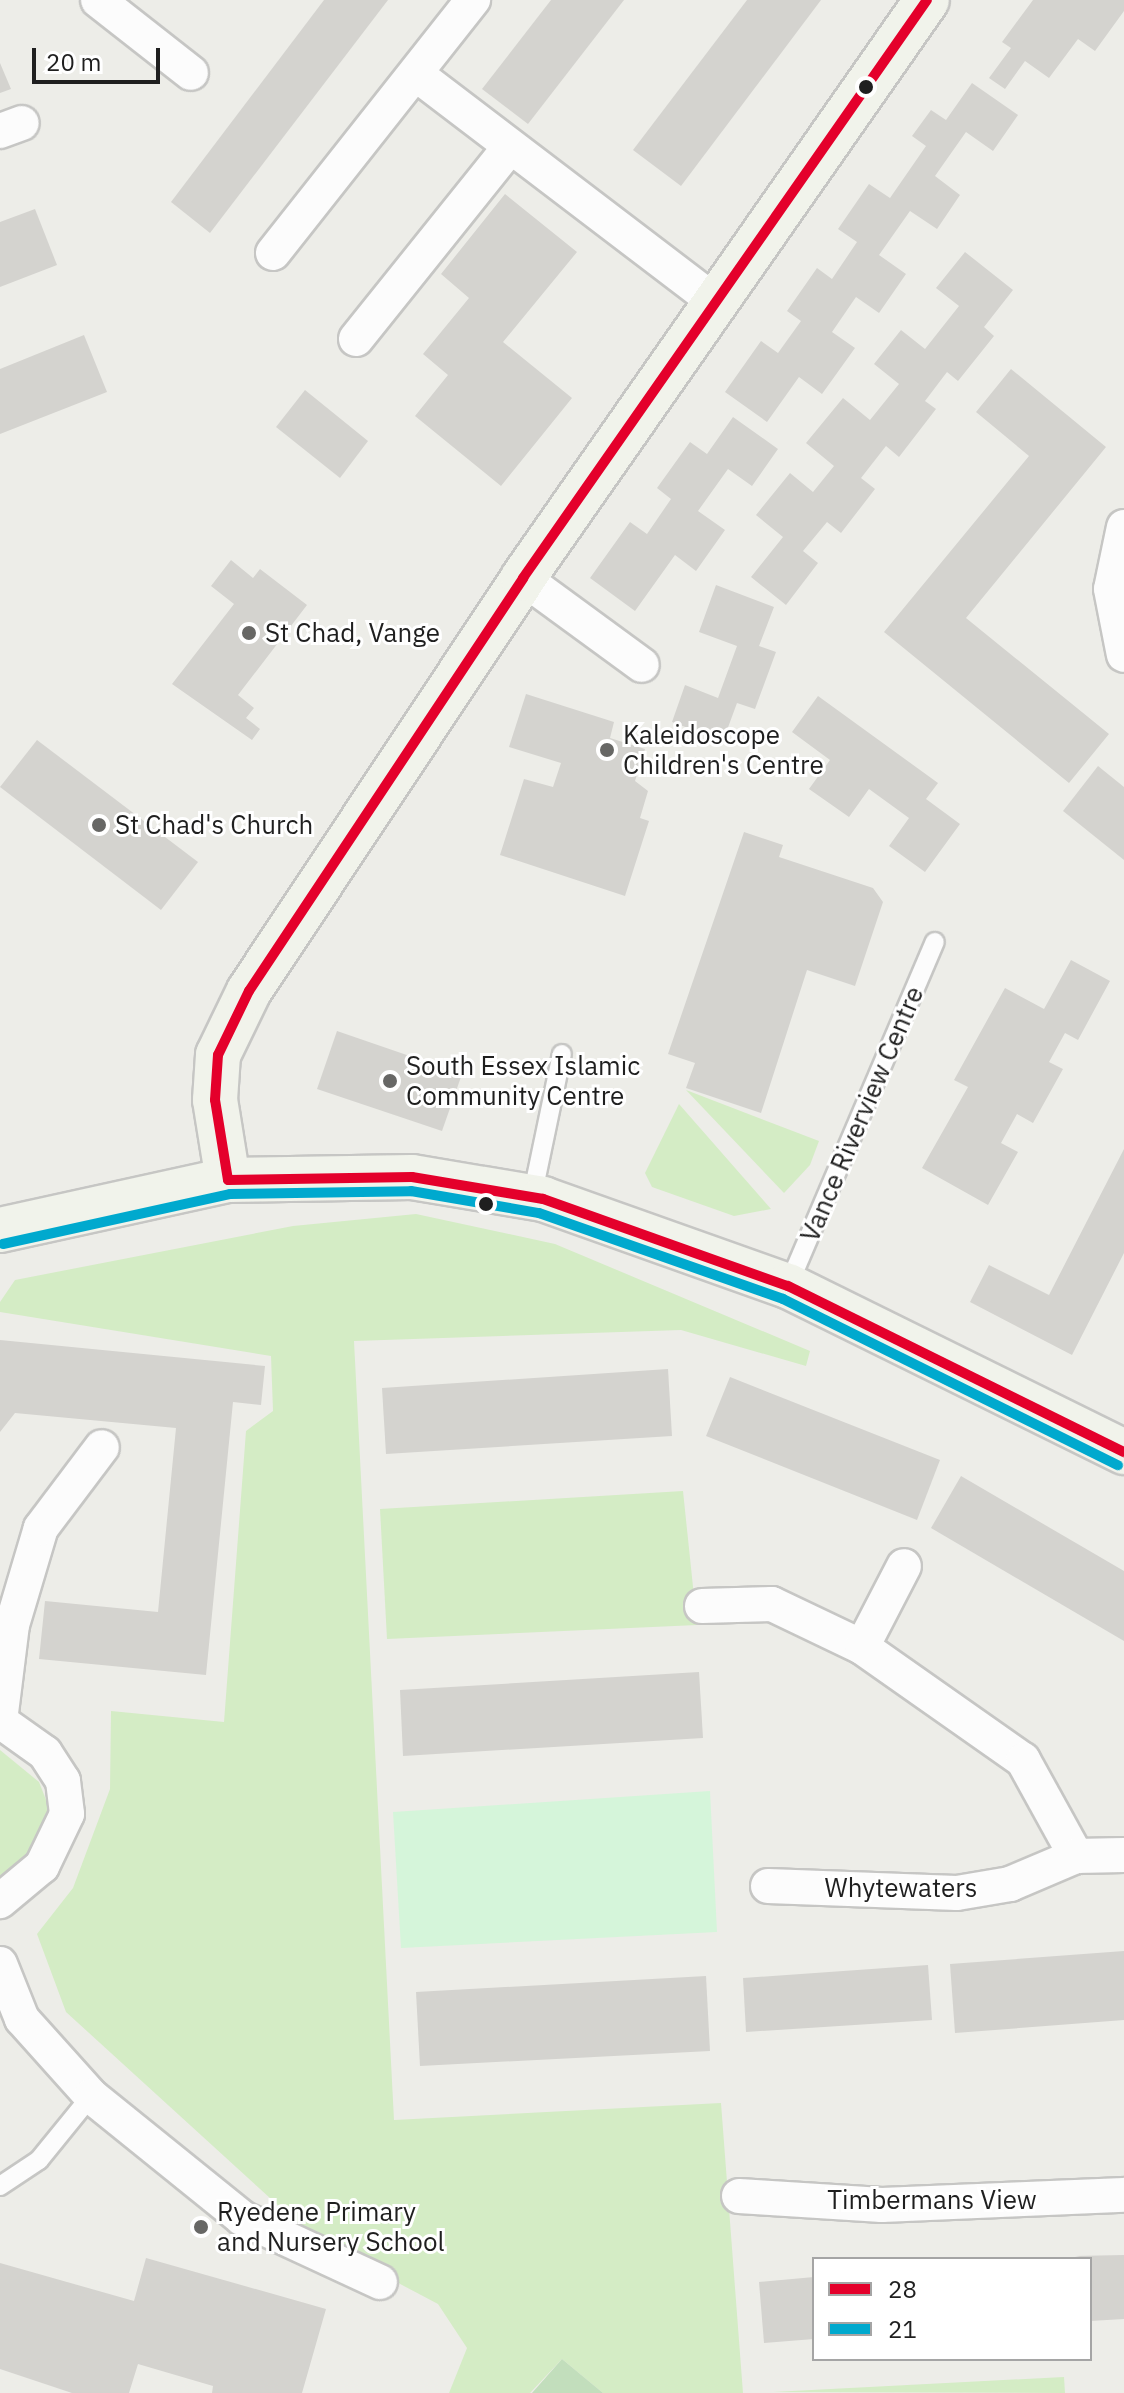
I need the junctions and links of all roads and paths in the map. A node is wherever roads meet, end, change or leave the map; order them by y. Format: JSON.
{"nodes":[{"id":1,"x":98,"y":0,"type":"edge"},
{"id":2,"x":473,"y":0,"type":"edge"},
{"id":3,"x":927,"y":0,"type":"edge"},
{"id":4,"x":191,"y":73,"type":"dead end"},
{"id":5,"x":416,"y":74,"type":"junction"},
{"id":6,"x":510,"y":147,"type":"junction"},
{"id":7,"x":273,"y":253,"type":"dead end"},
{"id":8,"x":714,"y":301,"type":"junction"},
{"id":9,"x":356,"y":339,"type":"dead end"},
{"id":10,"x":1124,"y":527,"type":"edge"},
{"id":11,"x":523,"y":578,"type":"junction"},
{"id":12,"x":1124,"y":655,"type":"edge"},
{"id":13,"x":642,"y":665,"type":"dead end"},
{"id":14,"x":935,"y":942,"type":"dead end"},
{"id":15,"x":562,"y":1054,"type":"dead end"},
{"id":16,"x":228,"y":1180,"type":"junction"},
{"id":17,"x":532,"y":1197,"type":"junction"},
{"id":18,"x":0,"y":1230,"type":"edge"},
{"id":19,"x":788,"y":1286,"type":"junction"},
{"id":20,"x":102,"y":1447,"type":"dead end"},
{"id":21,"x":1124,"y":1452,"type":"edge"},
{"id":22,"x":904,"y":1566,"type":"dead end"},
{"id":23,"x":702,"y":1606,"type":"dead end"},
{"id":24,"x":862,"y":1647,"type":"junction"},
{"id":25,"x":0,"y":1721,"type":"edge"},
{"id":26,"x":1124,"y":1855,"type":"edge"},
{"id":27,"x":1076,"y":1856,"type":"junction"},
{"id":28,"x":768,"y":1886,"type":"dead end"},
{"id":29,"x":0,"y":1901,"type":"edge"},
{"id":30,"x":0,"y":1964,"type":"edge"},
{"id":31,"x":91,"y":2096,"type":"junction"},
{"id":32,"x":0,"y":2186,"type":"edge"},
{"id":33,"x":1124,"y":2195,"type":"edge"},
{"id":34,"x":739,"y":2196,"type":"dead end"},
{"id":35,"x":380,"y":2282,"type":"dead end"}],
"edges":[{"from":1,"to":4,"type":"street"},
{"from":2,"to":5,"type":"street"},
{"from":3,"to":8,"type":"main road"},
{"from":5,"to":6,"type":"street"},
{"from":5,"to":7,"type":"street"},
{"from":6,"to":8,"type":"street"},
{"from":6,"to":9,"type":"street"},
{"from":8,"to":11,"type":"main road"},
{"from":10,"to":12,"type":"street"},
{"from":11,"to":13,"type":"street"},
{"from":11,"to":16,"type":"main road"},
{"from":14,"to":19,"type":"lane","name":"Vance Riverview Centre"},
{"from":15,"to":17,"type":"lane"},
{"from":16,"to":17,"type":"main road"},
{"from":16,"to":18,"type":"main road"},
{"from":17,"to":19,"type":"main road"},
{"from":19,"to":21,"type":"main road"},
{"from":20,"to":25,"type":"street"},
{"from":22,"to":24,"type":"street"},
{"from":23,"to":24,"type":"street"},
{"from":24,"to":27,"type":"street"},
{"from":25,"to":29,"type":"street"},
{"from":26,"to":27,"type":"street","name":"Whytewaters"},
{"from":27,"to":28,"type":"street","name":"Whytewaters"},
{"from":30,"to":31,"type":"street"},
{"from":31,"to":32,"type":"lane"},
{"from":31,"to":35,"type":"street"},
{"from":33,"to":34,"type":"street","name":"Timbermans View"}]}
